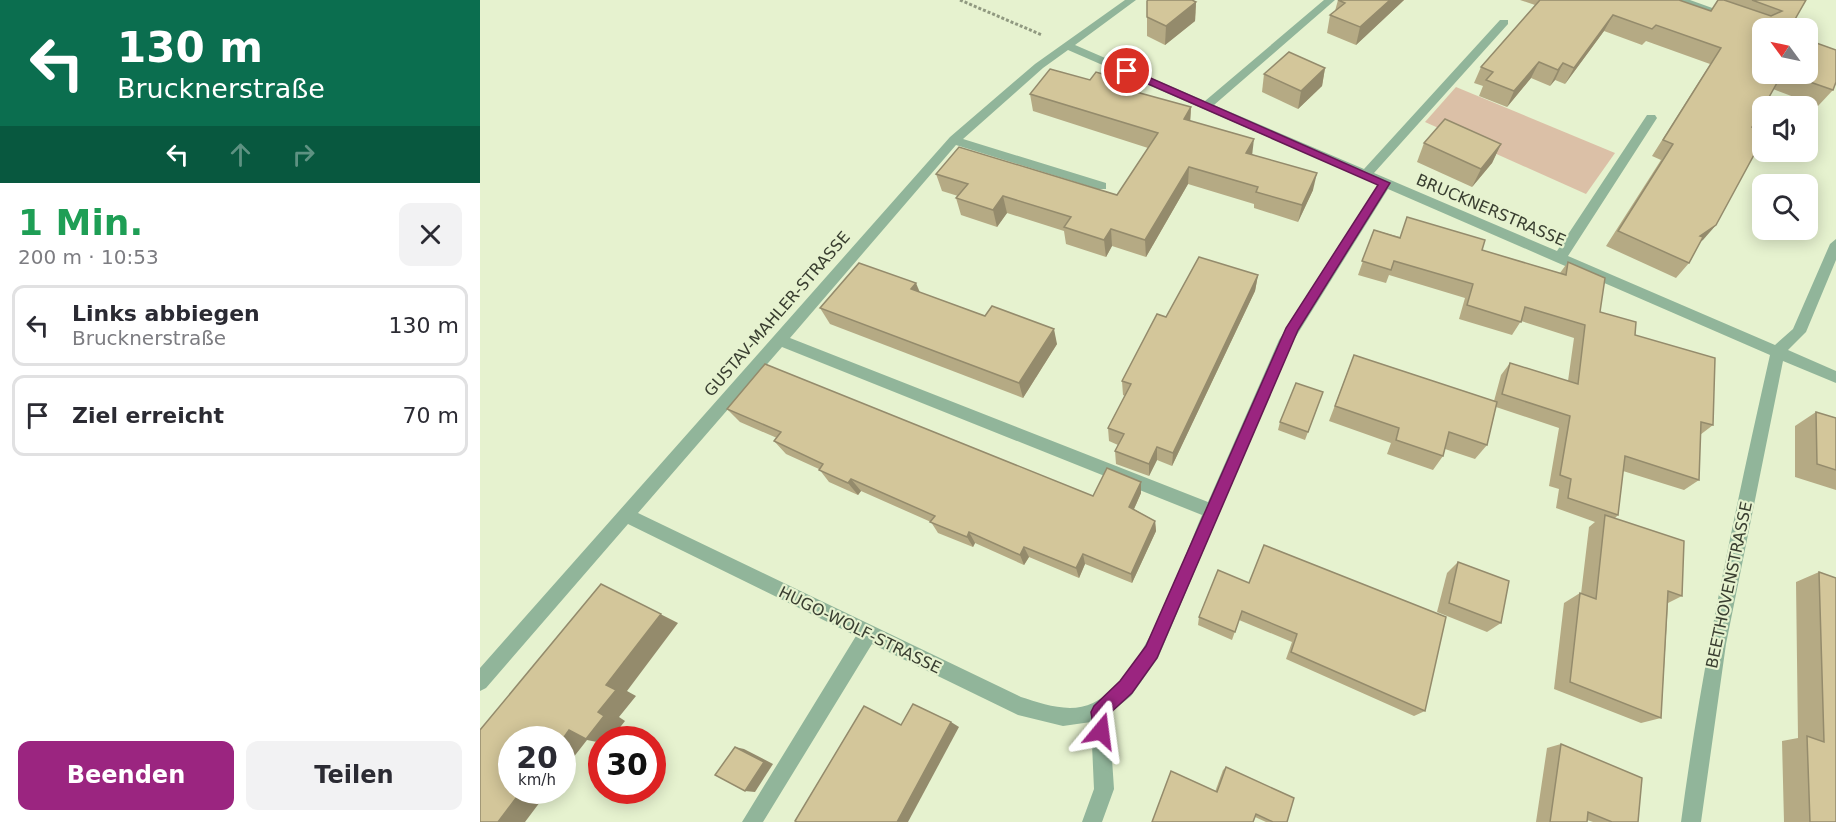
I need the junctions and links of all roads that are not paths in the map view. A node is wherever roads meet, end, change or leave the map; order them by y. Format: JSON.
{"nodes":[{"id":1,"x":1131,"y":0,"type":"edge"},
{"id":2,"x":1330,"y":0,"type":"edge"},
{"id":3,"x":1680,"y":0,"type":"edge"},
{"id":4,"x":1504,"y":22,"type":"dead end"},
{"id":5,"x":1752,"y":24,"type":"edge"},
{"id":6,"x":1067,"y":46,"type":"junction"},
{"id":7,"x":1207,"y":105,"type":"junction"},
{"id":8,"x":1651,"y":118,"type":"dead end"},
{"id":9,"x":954,"y":140,"type":"junction"},
{"id":10,"x":1365,"y":175,"type":"junction"},
{"id":11,"x":1385,"y":183,"type":"junction"},
{"id":12,"x":1102,"y":186,"type":"dead end"},
{"id":13,"x":1836,"y":244,"type":"edge"},
{"id":14,"x":1560,"y":257,"type":"junction"},
{"id":15,"x":778,"y":339,"type":"junction"},
{"id":16,"x":1778,"y":351,"type":"junction"},
{"id":17,"x":1836,"y":377,"type":"edge"},
{"id":18,"x":1213,"y":512,"type":"junction"},
{"id":19,"x":626,"y":515,"type":"junction"},
{"id":20,"x":868,"y":634,"type":"junction"},
{"id":21,"x":480,"y":682,"type":"edge"},
{"id":22,"x":1100,"y":712,"type":"junction"},
{"id":23,"x":752,"y":822,"type":"edge"},
{"id":24,"x":1092,"y":822,"type":"edge"},
{"id":25,"x":1691,"y":822,"type":"edge"}],
"edges":[{"from":1,"to":6,"type":"street","name":"GUSTAV-MAHLER-STRASSE"},
{"from":2,"to":7,"type":"street"},
{"from":3,"to":5,"type":"street"},
{"from":4,"to":10,"type":"street"},
{"from":6,"to":7,"type":"street","name":"BRUCKNERSTRASSE"},
{"from":6,"to":9,"type":"street","name":"GUSTAV-MAHLER-STRASSE"},
{"from":7,"to":10,"type":"street","name":"BRUCKNERSTRASSE"},
{"from":8,"to":14,"type":"street"},
{"from":9,"to":12,"type":"street"},
{"from":9,"to":15,"type":"street","name":"GUSTAV-MAHLER-STRASSE"},
{"from":10,"to":11,"type":"street","name":"BRUCKNERSTRASSE"},
{"from":11,"to":14,"type":"street","name":"BRUCKNERSTRASSE"},
{"from":11,"to":18,"type":"street"},
{"from":13,"to":16,"type":"street"},
{"from":14,"to":16,"type":"street","name":"BRUCKNERSTRASSE"},
{"from":15,"to":18,"type":"street"},
{"from":15,"to":19,"type":"street","name":"GUSTAV-MAHLER-STRASSE"},
{"from":16,"to":17,"type":"street","name":"BRUCKNERSTRASSE"},
{"from":16,"to":25,"type":"street","name":"BEETHOVENSTRASSE"},
{"from":18,"to":22,"type":"street"},
{"from":19,"to":20,"type":"street","name":"HUGO-WOLF-STRASSE"},
{"from":19,"to":21,"type":"street","name":"GUSTAV-MAHLER-STRASSE"},
{"from":20,"to":22,"type":"street","name":"HUGO-WOLF-STRASSE"},
{"from":20,"to":23,"type":"street"},
{"from":22,"to":24,"type":"street"}]}
